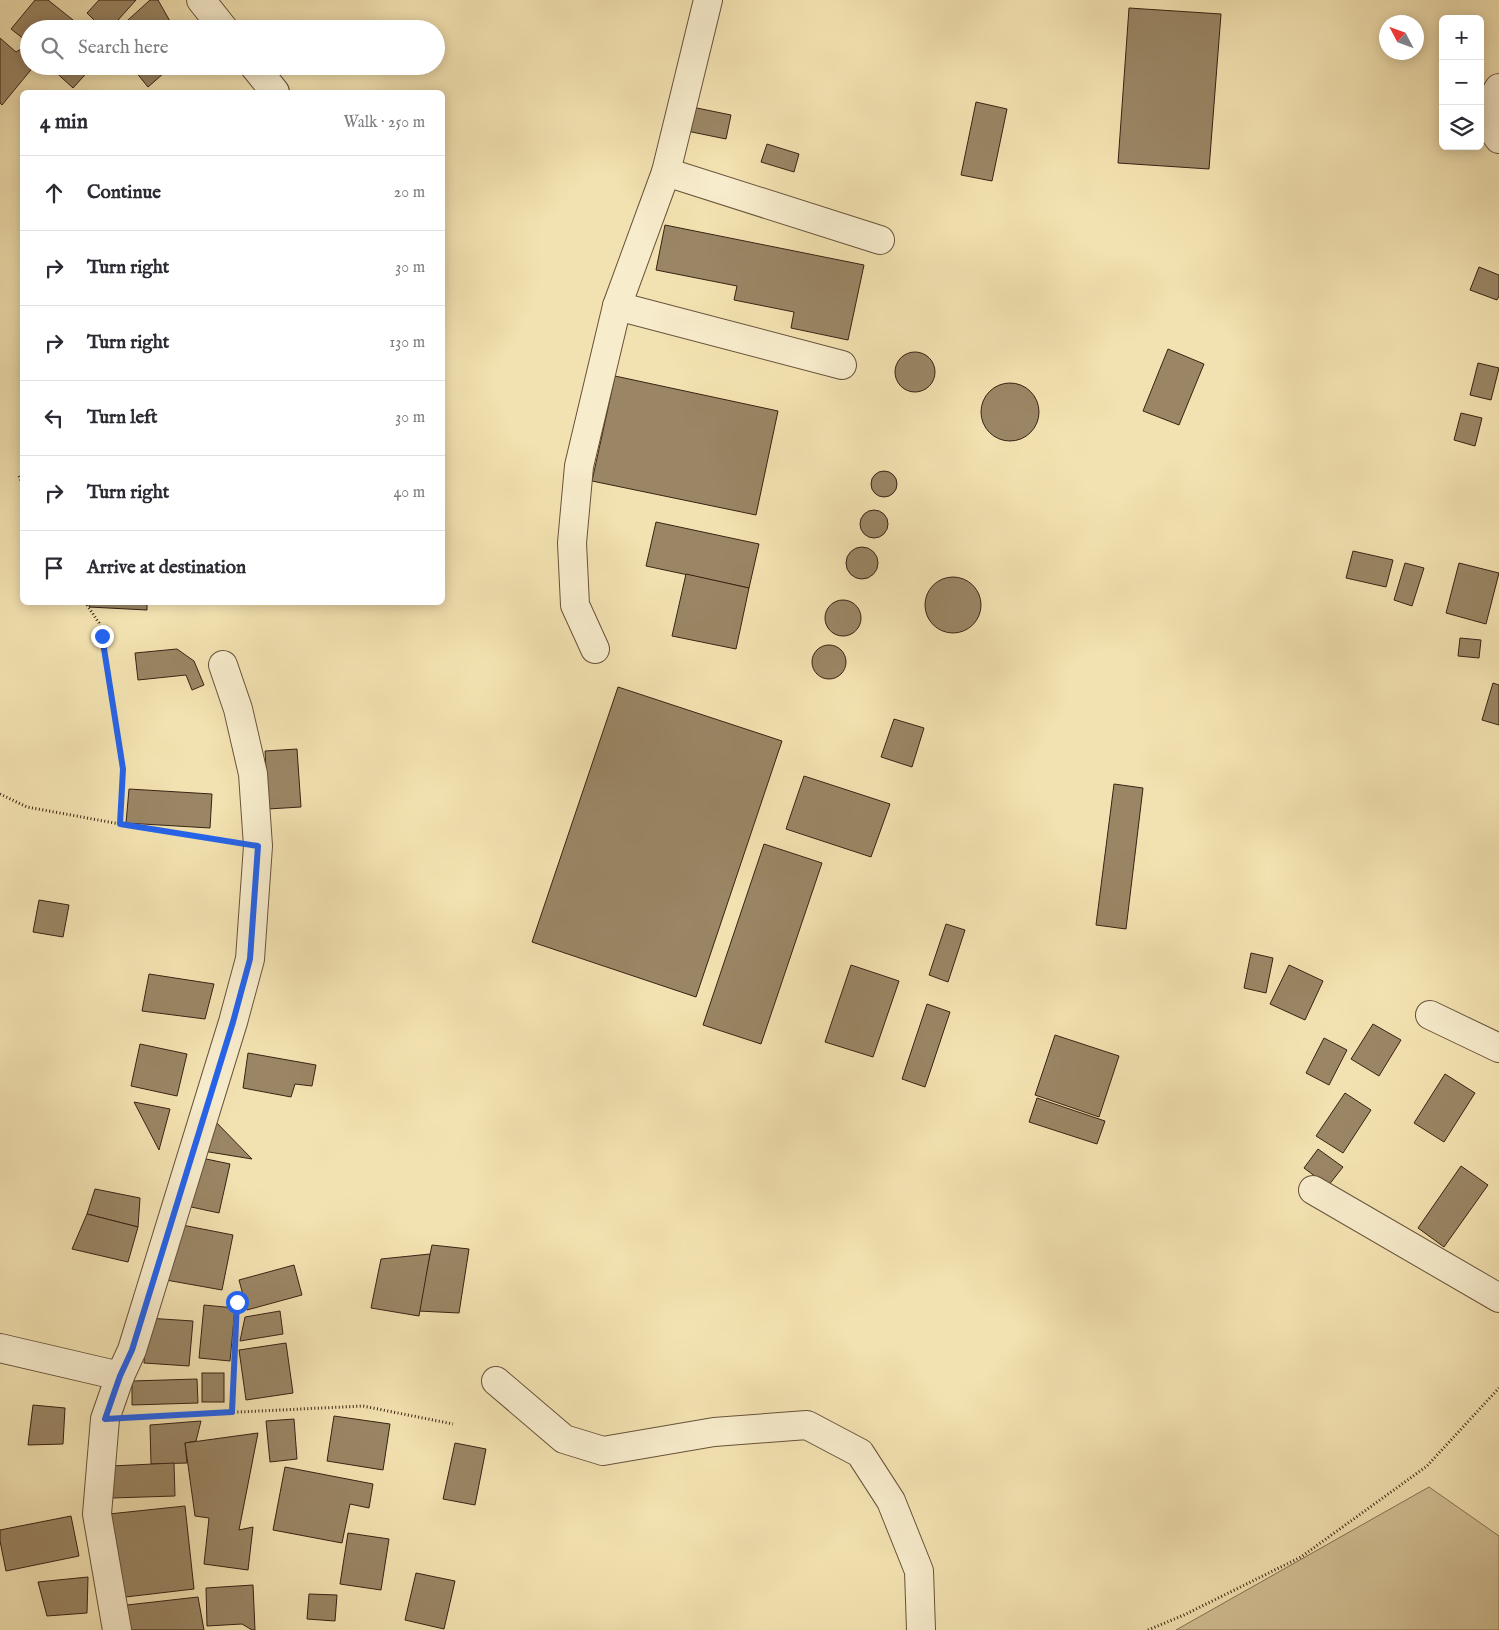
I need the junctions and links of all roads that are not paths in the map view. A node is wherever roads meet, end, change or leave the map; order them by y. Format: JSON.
{"nodes":[{"id":1,"x":201,"y":0,"type":"edge"},
{"id":2,"x":708,"y":0,"type":"edge"},
{"id":3,"x":217,"y":20,"type":"edge"},
{"id":4,"x":261,"y":75,"type":"edge"},
{"id":5,"x":1499,"y":88,"type":"edge"},
{"id":6,"x":273,"y":90,"type":"edge"},
{"id":7,"x":1499,"y":139,"type":"edge"},
{"id":8,"x":666,"y":172,"type":"junction"},
{"id":9,"x":880,"y":240,"type":"dead end"},
{"id":10,"x":617,"y":306,"type":"junction"},
{"id":11,"x":842,"y":365,"type":"dead end"},
{"id":12,"x":595,"y":649,"type":"dead end"},
{"id":13,"x":223,"y":665,"type":"dead end"},
{"id":14,"x":1430,"y":1015,"type":"dead end"},
{"id":15,"x":1499,"y":1048,"type":"edge"},
{"id":16,"x":1313,"y":1190,"type":"dead end"},
{"id":17,"x":1499,"y":1298,"type":"edge"},
{"id":18,"x":0,"y":1348,"type":"edge"},
{"id":19,"x":120,"y":1376,"type":"junction"},
{"id":20,"x":496,"y":1381,"type":"dead end"},
{"id":21,"x":117,"y":1630,"type":"edge"},
{"id":22,"x":921,"y":1630,"type":"edge"}],
"edges":[{"from":1,"to":3,"type":"street"},
{"from":2,"to":8,"type":"street"},
{"from":4,"to":6,"type":"street"},
{"from":5,"to":7,"type":"street"},
{"from":8,"to":9,"type":"street"},
{"from":8,"to":10,"type":"street"},
{"from":10,"to":11,"type":"street"},
{"from":10,"to":12,"type":"street"},
{"from":13,"to":19,"type":"street"},
{"from":14,"to":15,"type":"street"},
{"from":16,"to":17,"type":"street"},
{"from":18,"to":19,"type":"street"},
{"from":19,"to":21,"type":"street"},
{"from":20,"to":22,"type":"street"}]}
